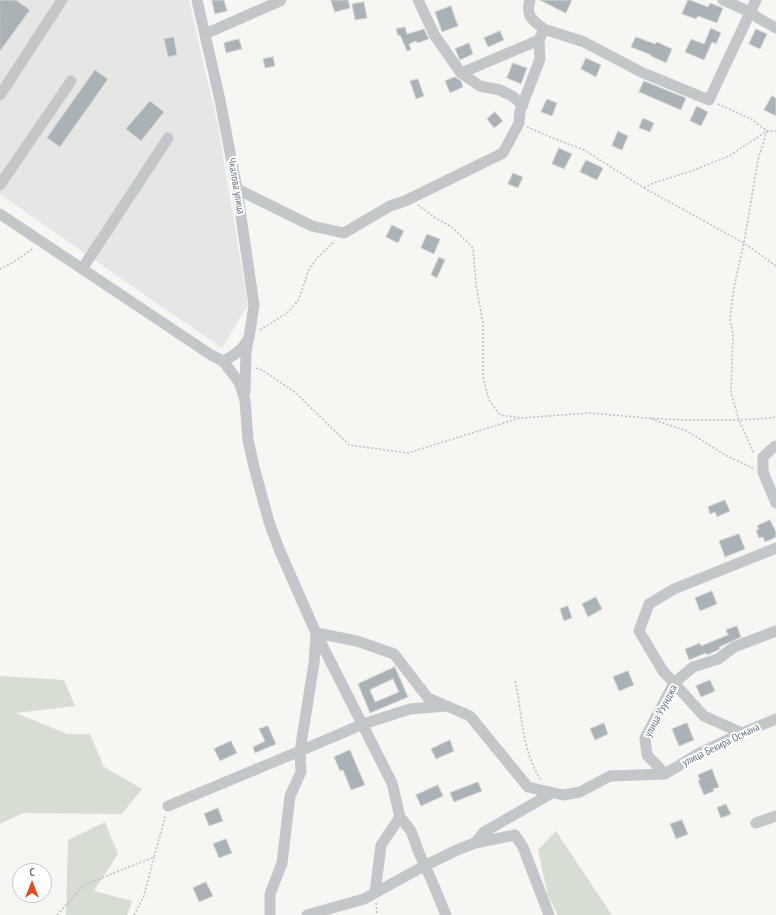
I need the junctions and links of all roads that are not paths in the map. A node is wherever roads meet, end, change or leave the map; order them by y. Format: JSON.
{"nodes":[{"id":1,"x":62,"y":0,"type":"edge"},
{"id":2,"x":197,"y":0,"type":"edge"},
{"id":3,"x":281,"y":0,"type":"edge"},
{"id":4,"x":418,"y":0,"type":"edge"},
{"id":5,"x":530,"y":0,"type":"edge"},
{"id":6,"x":723,"y":0,"type":"edge"},
{"id":7,"x":756,"y":0,"type":"edge"},
{"id":8,"x":750,"y":12,"type":"junction"},
{"id":9,"x":776,"y":28,"type":"edge"},
{"id":10,"x":544,"y":29,"type":"junction"},
{"id":11,"x":205,"y":34,"type":"junction"},
{"id":12,"x":539,"y":40,"type":"junction"},
{"id":13,"x":461,"y":73,"type":"junction"},
{"id":14,"x":71,"y":81,"type":"dead end"},
{"id":15,"x":0,"y":95,"type":"edge"},
{"id":16,"x":523,"y":105,"type":"junction"},
{"id":17,"x":168,"y":138,"type":"dead end"},
{"id":18,"x":0,"y":185,"type":"edge"},
{"id":19,"x":237,"y":189,"type":"junction"},
{"id":20,"x":0,"y":214,"type":"edge"},
{"id":21,"x":82,"y":269,"type":"junction"},
{"id":22,"x":249,"y":338,"type":"junction"},
{"id":23,"x":223,"y":361,"type":"junction"},
{"id":24,"x":245,"y":400,"type":"junction"},
{"id":25,"x":776,"y":446,"type":"edge"},
{"id":26,"x":776,"y":503,"type":"edge"},
{"id":27,"x":776,"y":548,"type":"edge"},
{"id":28,"x":776,"y":631,"type":"edge"},
{"id":29,"x":316,"y":633,"type":"junction"},
{"id":30,"x":674,"y":683,"type":"junction"},
{"id":31,"x":448,"y":706,"type":"junction"},
{"id":32,"x":776,"y":719,"type":"edge"},
{"id":33,"x":363,"y":724,"type":"junction"},
{"id":34,"x":742,"y":733,"type":"junction"},
{"id":35,"x":300,"y":751,"type":"junction"},
{"id":36,"x":665,"y":774,"type":"junction"},
{"id":37,"x":552,"y":793,"type":"junction"},
{"id":38,"x":168,"y":806,"type":"road end"},
{"id":39,"x":776,"y":816,"type":"edge"},
{"id":40,"x":400,"y":817,"type":"junction"},
{"id":41,"x":756,"y":823,"type":"dead end"},
{"id":42,"x":475,"y":843,"type":"junction"},
{"id":43,"x":424,"y":866,"type":"junction"},
{"id":44,"x":375,"y":893,"type":"junction"},
{"id":45,"x":270,"y":915,"type":"edge"},
{"id":46,"x":307,"y":915,"type":"edge"},
{"id":47,"x":446,"y":915,"type":"edge"},
{"id":48,"x":549,"y":915,"type":"edge"}],
"edges":[{"from":1,"to":15,"type":"street"},
{"from":2,"to":11,"type":"street","name":"Чкалова улица"},
{"from":3,"to":11,"type":"street"},
{"from":4,"to":13,"type":"street"},
{"from":5,"to":10,"type":"street"},
{"from":6,"to":8,"type":"street"},
{"from":7,"to":8,"type":"street"},
{"from":8,"to":9,"type":"street"},
{"from":8,"to":10,"type":"street"},
{"from":10,"to":12,"type":"street"},
{"from":11,"to":19,"type":"street","name":"Чкалова улица"},
{"from":12,"to":13,"type":"street"},
{"from":12,"to":16,"type":"street"},
{"from":13,"to":16,"type":"street"},
{"from":14,"to":18,"type":"street"},
{"from":16,"to":19,"type":"street"},
{"from":17,"to":21,"type":"street"},
{"from":19,"to":22,"type":"street","name":"Чкалова улица"},
{"from":20,"to":21,"type":"street"},
{"from":21,"to":23,"type":"street"},
{"from":22,"to":23,"type":"street"},
{"from":22,"to":24,"type":"street","name":"Чкалова улица"},
{"from":23,"to":24,"type":"street"},
{"from":24,"to":29,"type":"street"},
{"from":25,"to":26,"type":"street"},
{"from":27,"to":30,"type":"street"},
{"from":28,"to":30,"type":"street","name":"улица Узунджа"},
{"from":29,"to":31,"type":"street","name":"улица Бекира Османа"},
{"from":29,"to":33,"type":"street"},
{"from":29,"to":35,"type":"street"},
{"from":30,"to":34,"type":"street"},
{"from":30,"to":36,"type":"street","name":"улица Узунджа"},
{"from":31,"to":33,"type":"street"},
{"from":31,"to":37,"type":"street","name":"улица Бекира Османа"},
{"from":32,"to":34,"type":"street","name":"улица Бекира Османа"},
{"from":33,"to":35,"type":"street"},
{"from":33,"to":40,"type":"street"},
{"from":34,"to":36,"type":"street","name":"улица Бекира Османа"},
{"from":35,"to":38,"type":"street"},
{"from":35,"to":45,"type":"street"},
{"from":36,"to":37,"type":"street","name":"улица Бекира Османа"},
{"from":37,"to":42,"type":"street"},
{"from":39,"to":41,"type":"street"},
{"from":40,"to":43,"type":"street"},
{"from":40,"to":44,"type":"street"},
{"from":42,"to":43,"type":"street"},
{"from":42,"to":48,"type":"street"},
{"from":43,"to":44,"type":"street"},
{"from":43,"to":47,"type":"street"},
{"from":44,"to":46,"type":"street"}]}
